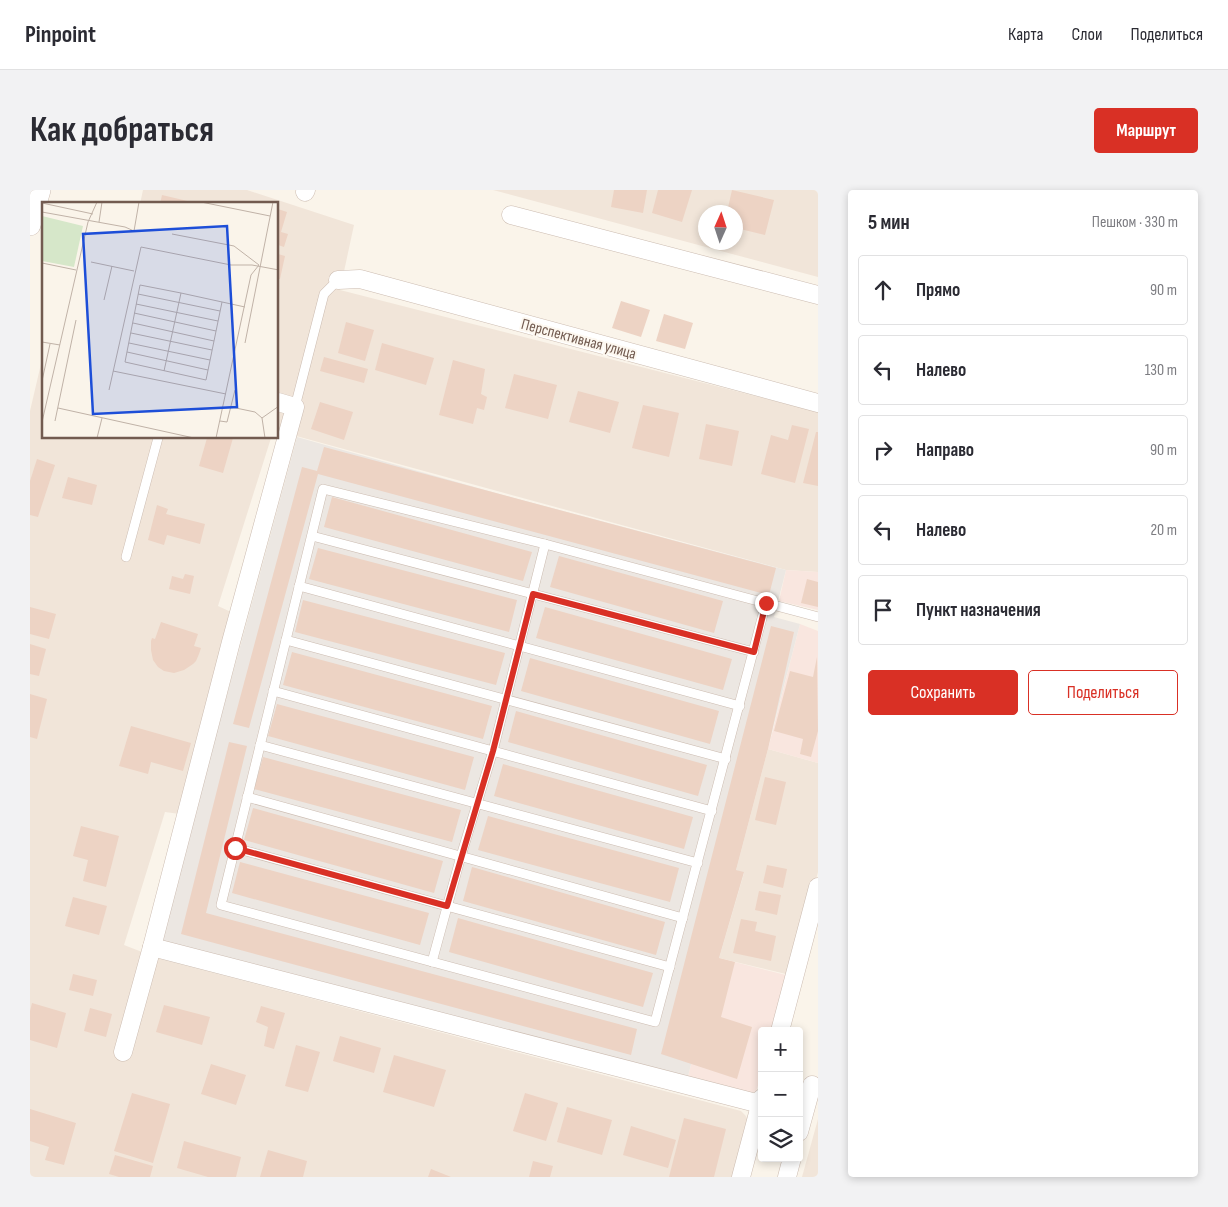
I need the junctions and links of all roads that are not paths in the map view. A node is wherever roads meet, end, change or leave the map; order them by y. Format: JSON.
{"nodes":[{"id":1,"x":40,"y":190,"type":"edge"},
{"id":2,"x":511,"y":215,"type":"dead end"},
{"id":3,"x":30,"y":225,"type":"edge"},
{"id":4,"x":338,"y":280,"type":"joint"},
{"id":5,"x":818,"y":295,"type":"edge"},
{"id":6,"x":279,"y":402,"type":"edge"},
{"id":7,"x":818,"y":403,"type":"edge"},
{"id":8,"x":295,"y":406,"type":"junction"},
{"id":9,"x":158,"y":439,"type":"edge"},
{"id":10,"x":312,"y":536,"type":"junction"},
{"id":11,"x":545,"y":544,"type":"junction"},
{"id":12,"x":126,"y":557,"type":"dead end"},
{"id":13,"x":299,"y":586,"type":"junction"},
{"id":14,"x":533,"y":594,"type":"junction"},
{"id":15,"x":766,"y":603,"type":"junction"},
{"id":16,"x":818,"y":617,"type":"edge"},
{"id":17,"x":286,"y":640,"type":"junction"},
{"id":18,"x":519,"y":646,"type":"junction"},
{"id":19,"x":754,"y":652,"type":"junction"},
{"id":20,"x":274,"y":691,"type":"junction"},
{"id":21,"x":506,"y":699,"type":"junction"},
{"id":22,"x":740,"y":706,"type":"junction"},
{"id":23,"x":260,"y":745,"type":"junction"},
{"id":24,"x":493,"y":751,"type":"junction"},
{"id":25,"x":726,"y":759,"type":"junction"},
{"id":26,"x":247,"y":798,"type":"junction"},
{"id":27,"x":477,"y":803,"type":"junction"},
{"id":28,"x":712,"y":812,"type":"junction"},
{"id":29,"x":235,"y":848,"type":"junction"},
{"id":30,"x":461,"y":856,"type":"junction"},
{"id":31,"x":698,"y":863,"type":"junction"},
{"id":32,"x":818,"y":887,"type":"edge"},
{"id":33,"x":447,"y":906,"type":"junction"},
{"id":34,"x":683,"y":918,"type":"junction"},
{"id":35,"x":152,"y":947,"type":"junction"},
{"id":36,"x":432,"y":962,"type":"junction"},
{"id":37,"x":670,"y":967,"type":"junction"},
{"id":38,"x":781,"y":1027,"type":"edge"},
{"id":39,"x":123,"y":1052,"type":"dead end"},
{"id":40,"x":812,"y":1085,"type":"dead end"},
{"id":41,"x":758,"y":1100,"type":"edge"},
{"id":42,"x":758,"y":1112,"type":"edge"},
{"id":43,"x":803,"y":1118,"type":"edge"},
{"id":44,"x":791,"y":1162,"type":"edge"},
{"id":45,"x":741,"y":1177,"type":"edge"},
{"id":46,"x":787,"y":1177,"type":"edge"}],
"edges":[{"from":1,"to":3,"type":"street"},
{"from":2,"to":5,"type":"street"},
{"from":4,"to":7,"type":"street","name":"Перспективная улица"},
{"from":4,"to":8,"type":"lane"},
{"from":6,"to":8,"type":"street"},
{"from":8,"to":35,"type":"street"},
{"from":9,"to":12,"type":"lane"},
{"from":10,"to":11,"type":"lane"},
{"from":10,"to":13,"type":"lane"},
{"from":10,"to":14,"type":"lane"},
{"from":11,"to":14,"type":"lane"},
{"from":11,"to":15,"type":"lane"},
{"from":13,"to":17,"type":"lane"},
{"from":13,"to":18,"type":"lane"},
{"from":14,"to":18,"type":"lane"},
{"from":14,"to":19,"type":"lane"},
{"from":15,"to":16,"type":"lane"},
{"from":15,"to":19,"type":"lane"},
{"from":17,"to":20,"type":"lane"},
{"from":17,"to":21,"type":"lane"},
{"from":18,"to":21,"type":"lane"},
{"from":18,"to":22,"type":"lane"},
{"from":19,"to":22,"type":"lane"},
{"from":20,"to":23,"type":"lane"},
{"from":20,"to":24,"type":"lane"},
{"from":21,"to":24,"type":"lane"},
{"from":21,"to":25,"type":"lane"},
{"from":22,"to":25,"type":"lane"},
{"from":23,"to":26,"type":"lane"},
{"from":23,"to":27,"type":"lane"},
{"from":24,"to":27,"type":"lane"},
{"from":24,"to":28,"type":"lane"},
{"from":25,"to":28,"type":"lane"},
{"from":26,"to":29,"type":"lane"},
{"from":26,"to":30,"type":"lane"},
{"from":27,"to":30,"type":"lane"},
{"from":27,"to":31,"type":"lane"},
{"from":28,"to":31,"type":"lane"},
{"from":29,"to":33,"type":"lane"},
{"from":29,"to":36,"type":"lane"},
{"from":30,"to":33,"type":"lane"},
{"from":30,"to":34,"type":"lane"},
{"from":31,"to":34,"type":"lane"},
{"from":32,"to":38,"type":"street"},
{"from":33,"to":36,"type":"lane"},
{"from":33,"to":37,"type":"lane"},
{"from":34,"to":37,"type":"lane"},
{"from":35,"to":39,"type":"street"},
{"from":35,"to":41,"type":"street"},
{"from":36,"to":37,"type":"lane"},
{"from":40,"to":43,"type":"street"},
{"from":42,"to":45,"type":"street"},
{"from":44,"to":46,"type":"street"}]}
